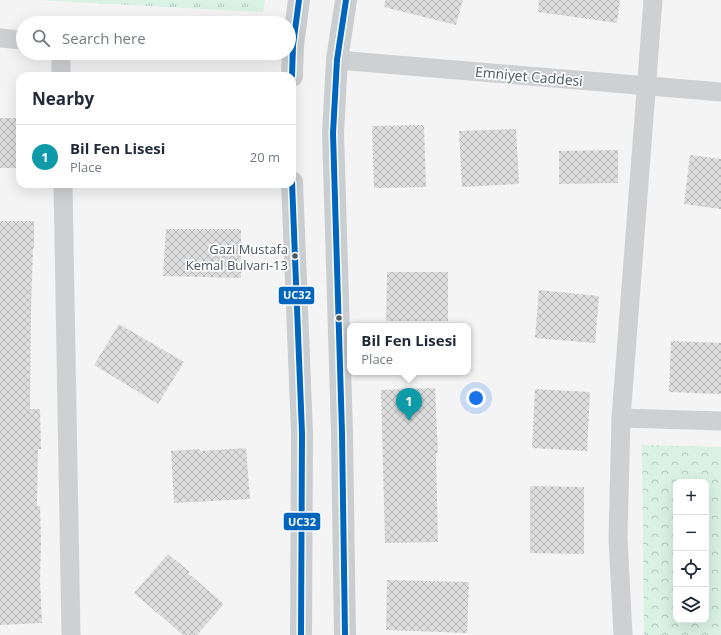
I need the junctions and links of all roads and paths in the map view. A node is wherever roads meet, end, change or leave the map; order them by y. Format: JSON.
{"nodes":[{"id":1,"x":299,"y":0,"type":"edge"},
{"id":2,"x":346,"y":0,"type":"edge"},
{"id":3,"x":653,"y":0,"type":"edge"},
{"id":4,"x":296,"y":17,"type":"edge"},
{"id":5,"x":0,"y":38,"type":"edge"},
{"id":6,"x":16,"y":39,"type":"edge"},
{"id":7,"x":61,"y":60,"type":"edge"},
{"id":8,"x":291,"y":60,"type":"edge"},
{"id":9,"x":337,"y":60,"type":"junction"},
{"id":10,"x":61,"y":72,"type":"edge"},
{"id":11,"x":292,"y":72,"type":"edge"},
{"id":12,"x":646,"y":86,"type":"junction"},
{"id":13,"x":721,"y":92,"type":"edge"},
{"id":14,"x":63,"y":188,"type":"edge"},
{"id":15,"x":292,"y":188,"type":"edge"},
{"id":16,"x":621,"y":418,"type":"junction"},
{"id":17,"x":721,"y":421,"type":"edge"},
{"id":18,"x":71,"y":635,"type":"edge"},
{"id":19,"x":301,"y":635,"type":"edge"},
{"id":20,"x":345,"y":635,"type":"edge"},
{"id":21,"x":623,"y":635,"type":"edge"}],
"edges":[{"from":1,"to":4,"type":"main road"},
{"from":2,"to":9,"type":"main road"},
{"from":3,"to":12,"type":"street"},
{"from":5,"to":6,"type":"street"},
{"from":7,"to":10,"type":"street"},
{"from":8,"to":11,"type":"main road"},
{"from":9,"to":12,"type":"street","name":"Emniyet Caddesi"},
{"from":9,"to":20,"type":"main road"},
{"from":12,"to":13,"type":"street","name":"Emniyet Caddesi"},
{"from":12,"to":16,"type":"street"},
{"from":14,"to":18,"type":"street"},
{"from":15,"to":19,"type":"main road"},
{"from":16,"to":17,"type":"street"},
{"from":16,"to":21,"type":"street"}]}
